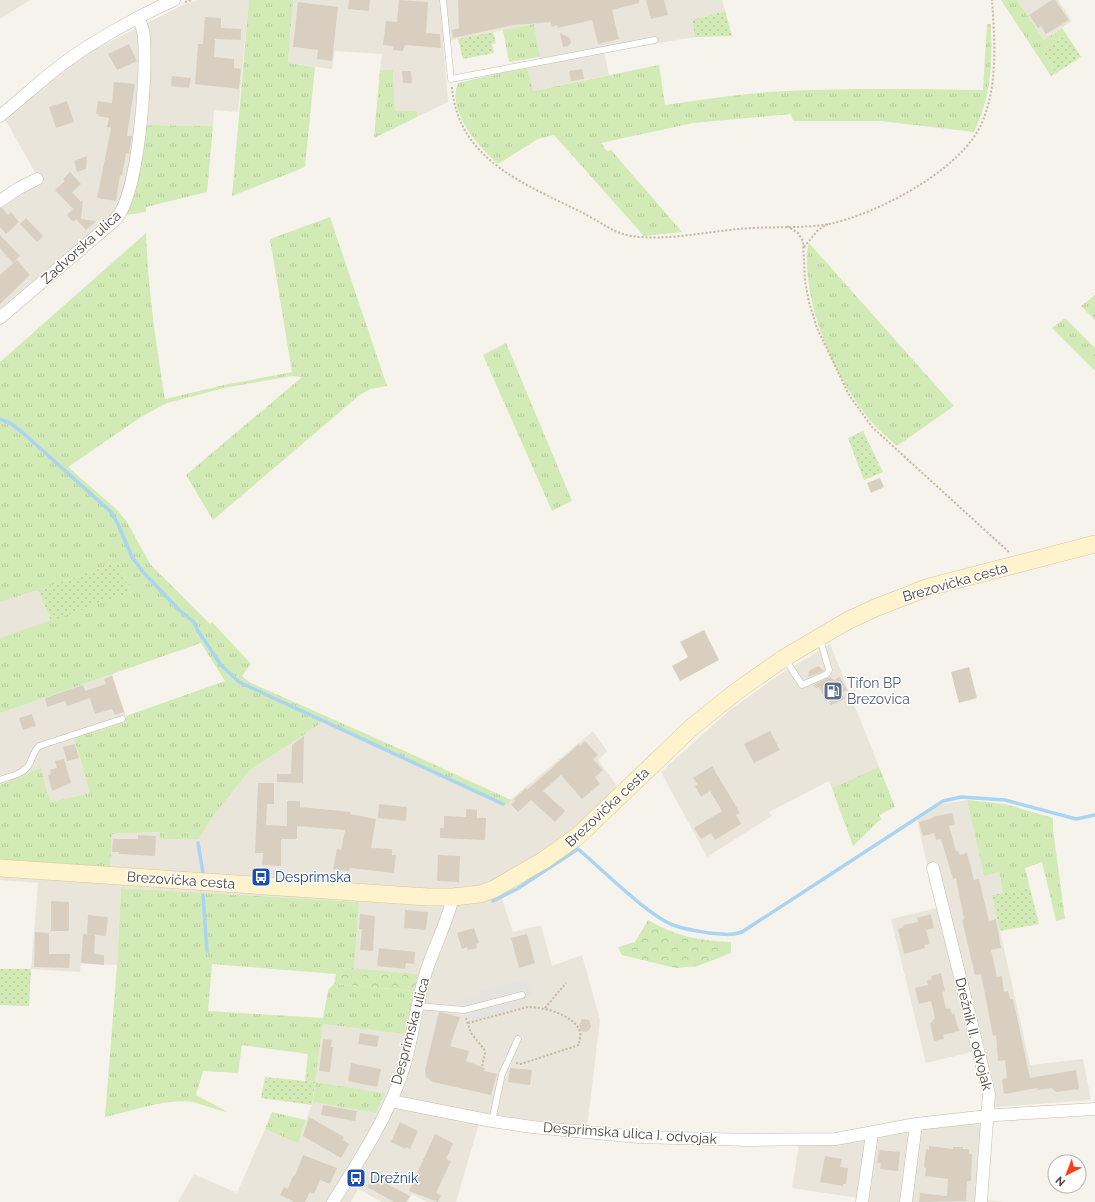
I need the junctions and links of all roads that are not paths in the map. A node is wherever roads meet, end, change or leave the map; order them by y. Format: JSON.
{"nodes":[{"id":1,"x":174,"y":0,"type":"edge"},
{"id":2,"x":443,"y":0,"type":"edge"},
{"id":3,"x":138,"y":18,"type":"junction"},
{"id":4,"x":655,"y":40,"type":"dead end"},
{"id":5,"x":0,"y":116,"type":"edge"},
{"id":6,"x":37,"y":179,"type":"dead end"},
{"id":7,"x":0,"y":201,"type":"edge"},
{"id":8,"x":0,"y":318,"type":"edge"},
{"id":9,"x":1095,"y":544,"type":"edge"},
{"id":10,"x":820,"y":636,"type":"junction"},
{"id":11,"x":784,"y":658,"type":"junction"},
{"id":12,"x":122,"y":719,"type":"dead end"},
{"id":13,"x":0,"y":780,"type":"edge"},
{"id":14,"x":0,"y":868,"type":"edge"},
{"id":15,"x":933,"y":868,"type":"dead end"},
{"id":16,"x":453,"y":898,"type":"junction"},
{"id":17,"x":522,"y":994,"type":"dead end"},
{"id":18,"x":418,"y":1006,"type":"junction"},
{"id":19,"x":518,"y":1039,"type":"dead end"},
{"id":20,"x":391,"y":1101,"type":"junction"},
{"id":21,"x":1095,"y":1109,"type":"edge"},
{"id":22,"x":988,"y":1116,"type":"junction"},
{"id":23,"x":492,"y":1121,"type":"junction"},
{"id":24,"x":916,"y":1124,"type":"junction"},
{"id":25,"x":872,"y":1134,"type":"junction"},
{"id":26,"x":333,"y":1202,"type":"edge"},
{"id":27,"x":862,"y":1202,"type":"edge"},
{"id":28,"x":906,"y":1202,"type":"edge"},
{"id":29,"x":981,"y":1202,"type":"edge"}],
"edges":[{"from":1,"to":3,"type":"street"},
{"from":2,"to":4,"type":"lane"},
{"from":3,"to":5,"type":"street"},
{"from":3,"to":8,"type":"street","name":"Zadvorska ulica"},
{"from":6,"to":7,"type":"street"},
{"from":9,"to":10,"type":"main road","name":"Brezovička cesta"},
{"from":10,"to":11,"type":"main road","name":"Brezovička cesta"},
{"from":10,"to":11,"type":"lane"},
{"from":11,"to":16,"type":"main road","name":"Brezovička cesta"},
{"from":12,"to":13,"type":"lane"},
{"from":14,"to":16,"type":"main road","name":"Brezovička cesta"},
{"from":15,"to":22,"type":"street","name":"Drežnik II. odvojak"},
{"from":16,"to":18,"type":"street","name":"Desprimska ulica"},
{"from":17,"to":18,"type":"lane"},
{"from":18,"to":20,"type":"street","name":"Desprimska ulica"},
{"from":19,"to":23,"type":"lane"},
{"from":20,"to":23,"type":"street","name":"Desprimska ulica I. odvojak"},
{"from":20,"to":26,"type":"street","name":"Desprimska ulica"},
{"from":21,"to":22,"type":"street","name":"Desprimska ulica I. odvojak"},
{"from":22,"to":24,"type":"street","name":"Desprimska ulica I. odvojak"},
{"from":22,"to":29,"type":"street","name":"Drežnik II. odvojak"},
{"from":23,"to":25,"type":"street","name":"Desprimska ulica I. odvojak"},
{"from":24,"to":25,"type":"street","name":"Desprimska ulica I. odvojak"},
{"from":24,"to":28,"type":"street"},
{"from":25,"to":27,"type":"street"}]}
